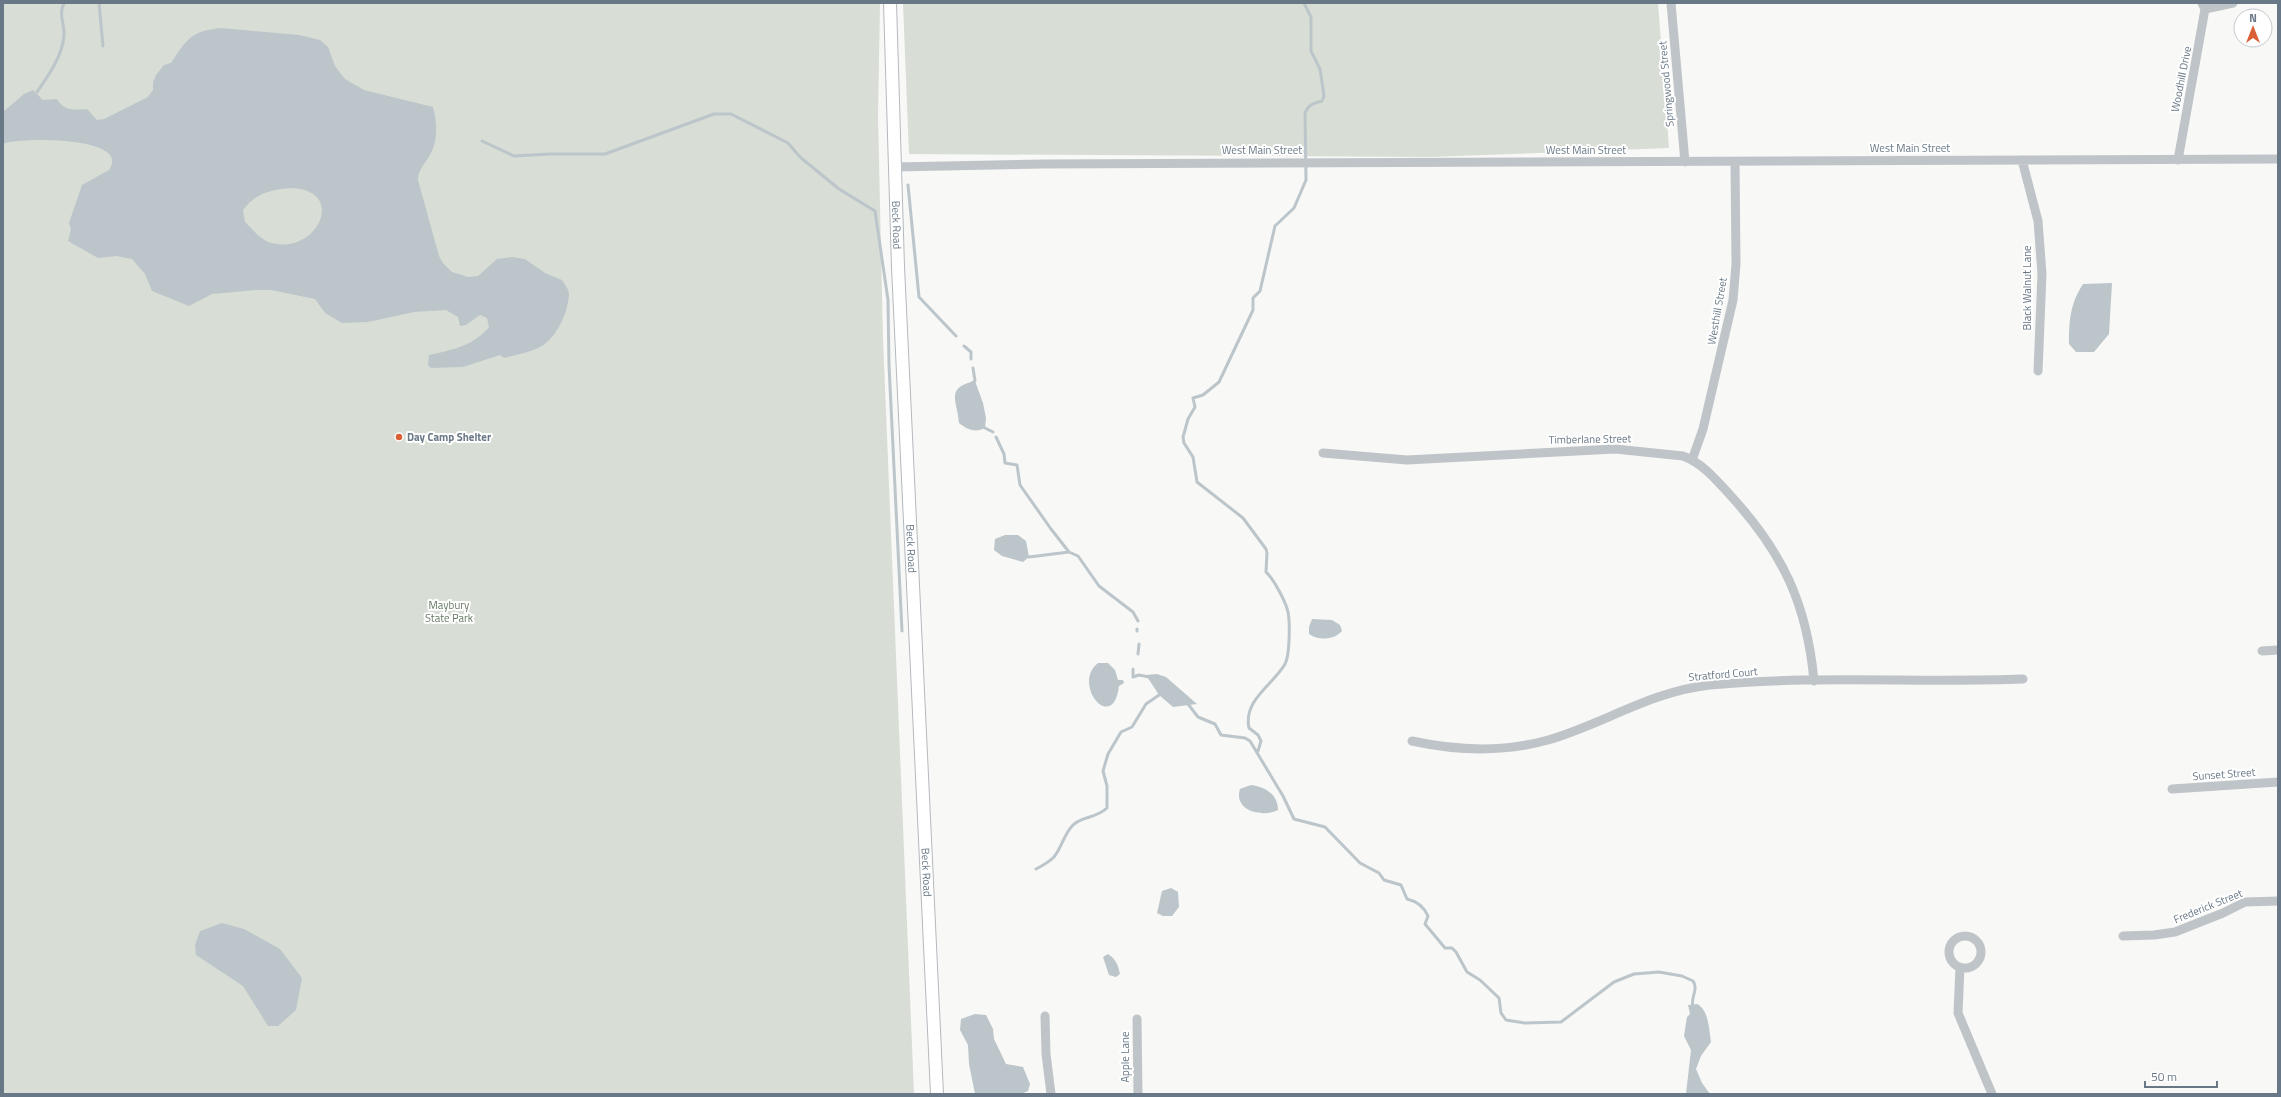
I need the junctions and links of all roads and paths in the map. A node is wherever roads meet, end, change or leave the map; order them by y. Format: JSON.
{"nodes":[{"id":1,"x":890,"y":3,"type":"edge"},
{"id":2,"x":1671,"y":3,"type":"edge"},
{"id":3,"x":2233,"y":3,"type":"edge"},
{"id":4,"x":2204,"y":6,"type":"edge"},
{"id":5,"x":2278,"y":159,"type":"edge"},
{"id":6,"x":2022,"y":160,"type":"junction"},
{"id":7,"x":2178,"y":160,"type":"junction"},
{"id":8,"x":1685,"y":162,"type":"junction"},
{"id":9,"x":1735,"y":162,"type":"junction"},
{"id":10,"x":895,"y":167,"type":"junction"},
{"id":11,"x":2038,"y":371,"type":"dead end"},
{"id":12,"x":1323,"y":453,"type":"dead end"},
{"id":13,"x":1692,"y":460,"type":"junction"},
{"id":14,"x":2278,"y":650,"type":"edge"},
{"id":15,"x":2262,"y":651,"type":"dead end"},
{"id":16,"x":2023,"y":679,"type":"dead end"},
{"id":17,"x":1814,"y":681,"type":"junction"},
{"id":18,"x":1412,"y":741,"type":"dead end"},
{"id":19,"x":2278,"y":782,"type":"edge"},
{"id":20,"x":2172,"y":789,"type":"dead end"},
{"id":21,"x":2278,"y":901,"type":"edge"},
{"id":22,"x":2123,"y":936,"type":"dead end"},
{"id":23,"x":1960,"y":967,"type":"dead end"},
{"id":24,"x":1045,"y":1016,"type":"dead end"},
{"id":25,"x":1137,"y":1019,"type":"dead end"},
{"id":26,"x":937,"y":1094,"type":"edge"},
{"id":27,"x":1051,"y":1094,"type":"edge"},
{"id":28,"x":1138,"y":1094,"type":"edge"},
{"id":29,"x":1992,"y":1094,"type":"edge"}],
"edges":[{"from":1,"to":10,"type":"main road","name":"Beck Road"},
{"from":2,"to":8,"type":"street","name":"Springwood Street"},
{"from":3,"to":4,"type":"street"},
{"from":4,"to":7,"type":"street","name":"Woodhill Drive"},
{"from":5,"to":7,"type":"street","name":"West Main Street"},
{"from":6,"to":7,"type":"street","name":"West Main Street"},
{"from":6,"to":9,"type":"street","name":"West Main Street"},
{"from":6,"to":11,"type":"street","name":"Black Walnut Lane"},
{"from":8,"to":9,"type":"street","name":"West Main Street"},
{"from":8,"to":10,"type":"street","name":"West Main Street"},
{"from":9,"to":13,"type":"street","name":"Westhill Street"},
{"from":10,"to":26,"type":"main road","name":"Beck Road"},
{"from":12,"to":13,"type":"street","name":"Timberlane Street"},
{"from":13,"to":17,"type":"street","name":"Timberlane Street"},
{"from":14,"to":15,"type":"street"},
{"from":16,"to":17,"type":"street","name":"Stratford Court"},
{"from":17,"to":18,"type":"street","name":"Stratford Court"},
{"from":19,"to":20,"type":"street","name":"Sunset Street"},
{"from":21,"to":22,"type":"street","name":"Frederick Street"},
{"from":23,"to":29,"type":"street"},
{"from":24,"to":27,"type":"street"},
{"from":25,"to":28,"type":"street","name":"Apple Lane"}]}
